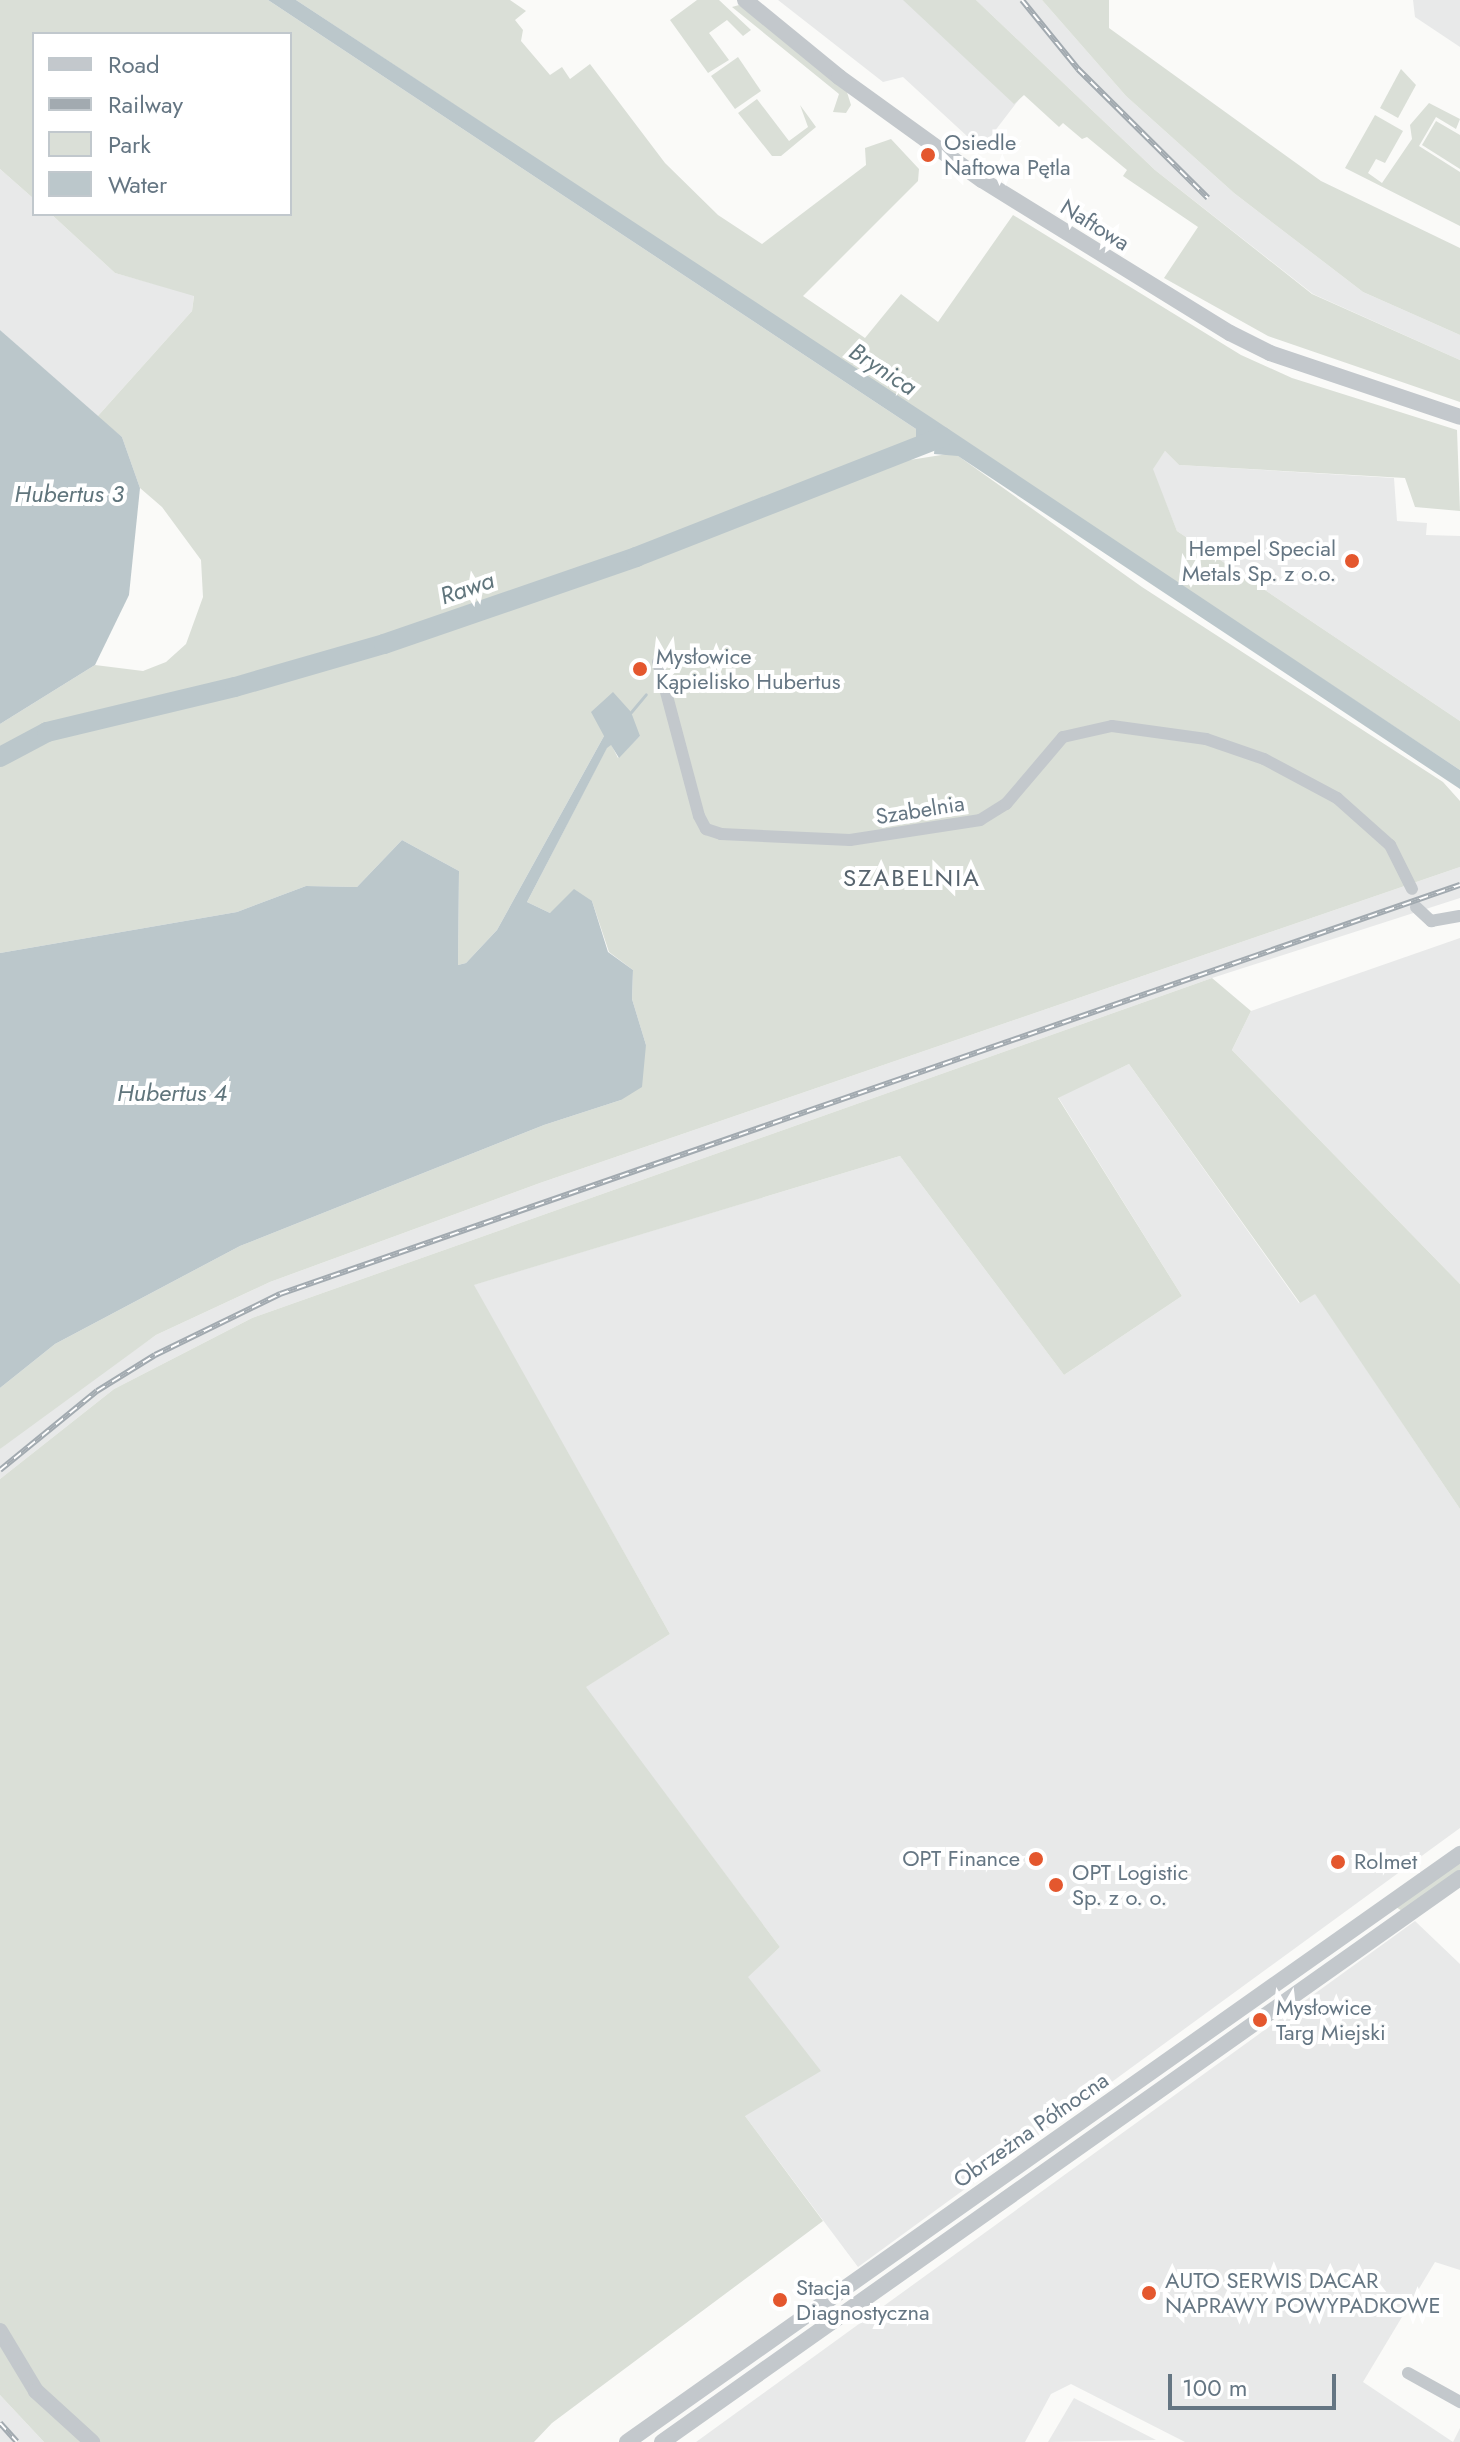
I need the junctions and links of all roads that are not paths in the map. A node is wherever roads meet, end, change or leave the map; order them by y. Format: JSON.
{"nodes":[{"id":1,"x":745,"y":0,"type":"edge"},
{"id":2,"x":1460,"y":417,"type":"edge"},
{"id":3,"x":658,"y":662,"type":"dead end"},
{"id":4,"x":1412,"y":889,"type":"dead end"},
{"id":5,"x":1416,"y":907,"type":"dead end"},
{"id":6,"x":1460,"y":916,"type":"edge"},
{"id":7,"x":1460,"y":1854,"type":"edge"},
{"id":8,"x":1460,"y":1878,"type":"edge"},
{"id":9,"x":1314,"y":1957,"type":"junction"},
{"id":10,"x":1326,"y":1974,"type":"junction"},
{"id":11,"x":974,"y":2197,"type":"junction"},
{"id":12,"x":986,"y":2213,"type":"junction"},
{"id":13,"x":0,"y":2331,"type":"edge"},
{"id":14,"x":1408,"y":2373,"type":"dead end"},
{"id":15,"x":1460,"y":2402,"type":"edge"},
{"id":16,"x":92,"y":2442,"type":"edge"},
{"id":17,"x":627,"y":2442,"type":"edge"},
{"id":18,"x":662,"y":2442,"type":"edge"}],
"edges":[{"from":1,"to":2,"type":"street","name":"Naftowa"},
{"from":3,"to":4,"type":"street","name":"Szabelnia"},
{"from":5,"to":6,"type":"street"},
{"from":7,"to":9,"type":"street","name":"Obrzeżna Północna"},
{"from":8,"to":10,"type":"street","name":"Obrzeżna Północna"},
{"from":9,"to":10,"type":"street"},
{"from":9,"to":11,"type":"street","name":"Obrzeżna Północna"},
{"from":10,"to":12,"type":"street","name":"Obrzeżna Północna"},
{"from":11,"to":12,"type":"street"},
{"from":11,"to":17,"type":"street","name":"Obrzeżna Północna"},
{"from":12,"to":18,"type":"street","name":"Obrzeżna Północna"},
{"from":13,"to":16,"type":"street"},
{"from":14,"to":15,"type":"street"}]}
